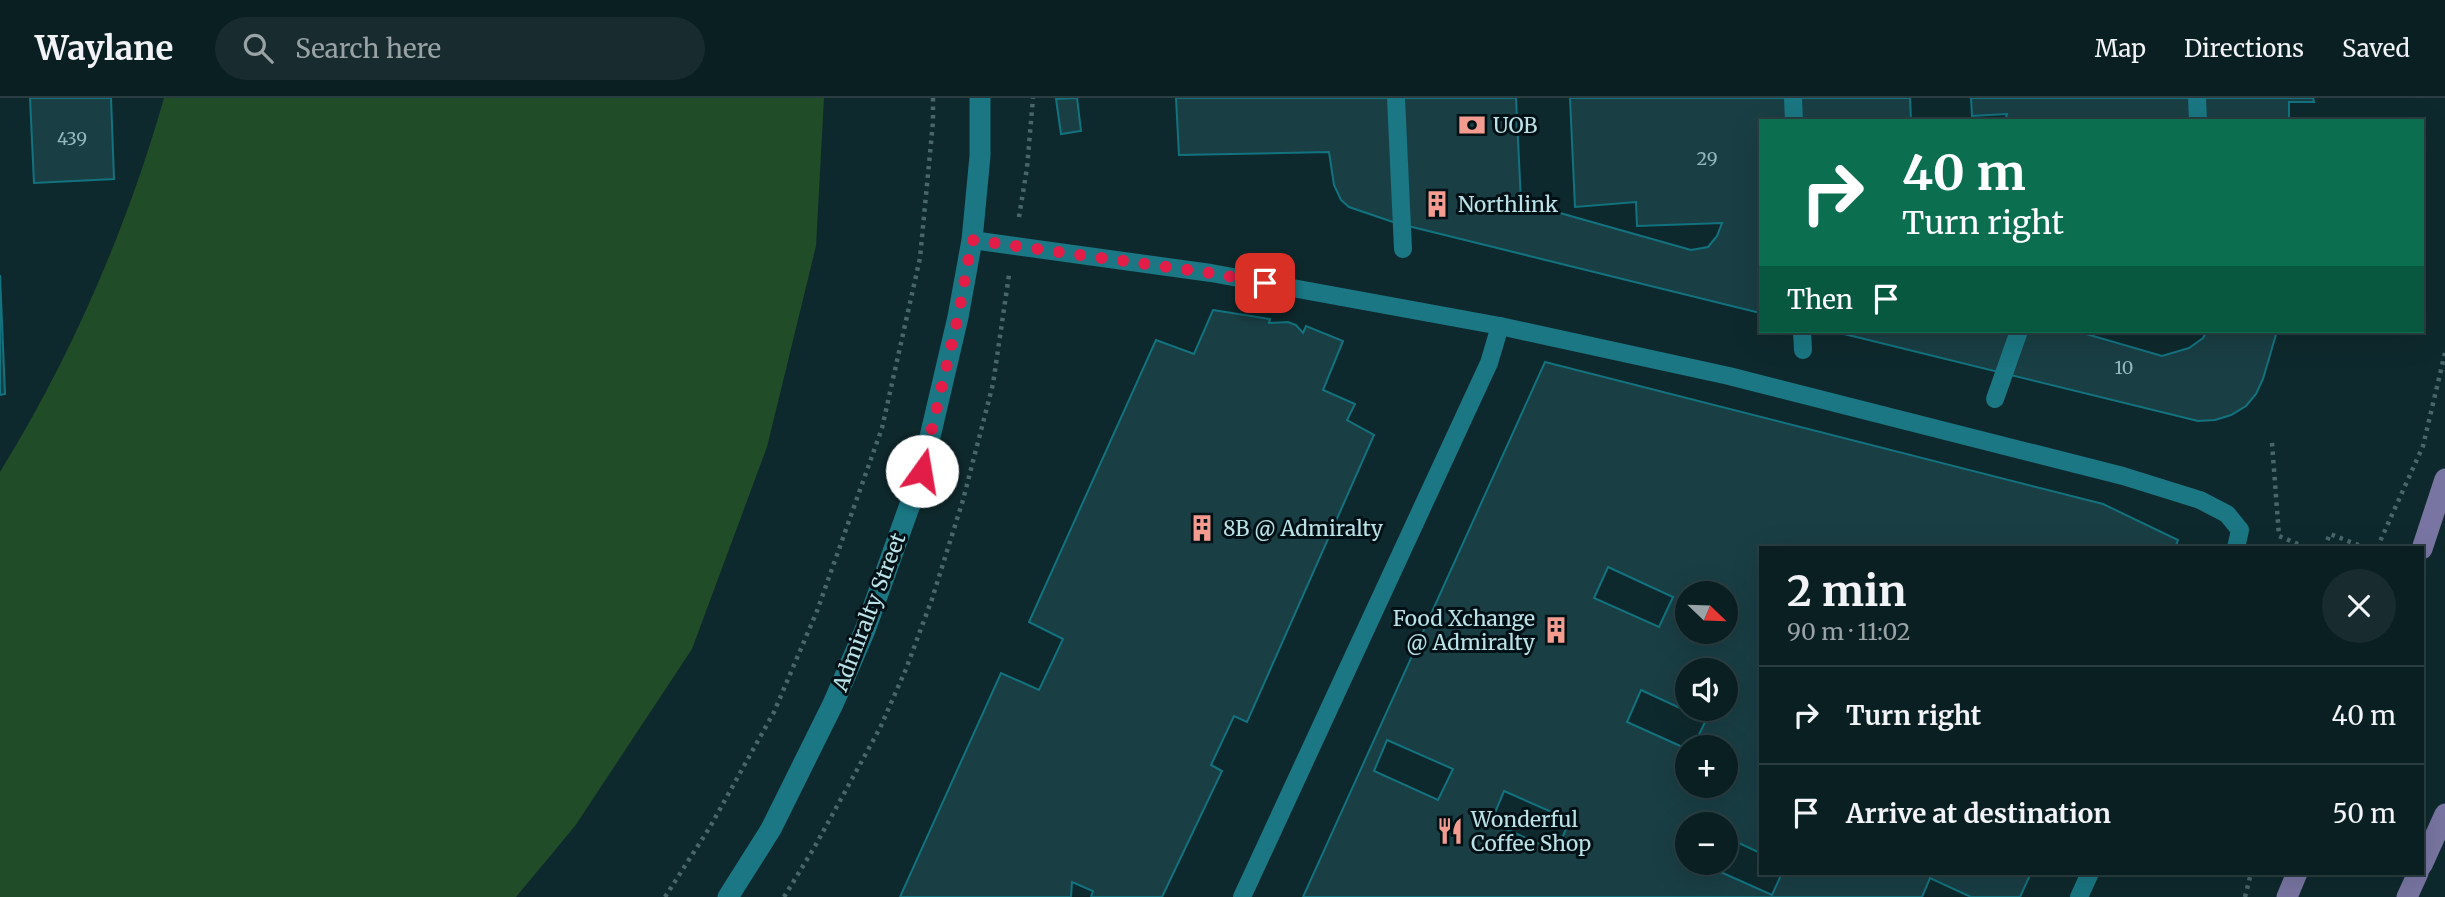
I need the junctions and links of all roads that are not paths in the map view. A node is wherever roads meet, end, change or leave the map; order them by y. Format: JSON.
{"nodes":[{"id":1,"x":980,"y":98,"type":"edge"},
{"id":2,"x":1395,"y":98,"type":"edge"},
{"id":3,"x":1793,"y":98,"type":"edge"},
{"id":4,"x":2197,"y":98,"type":"edge"},
{"id":5,"x":1794,"y":119,"type":"edge"},
{"id":6,"x":2198,"y":119,"type":"edge"},
{"id":7,"x":972,"y":240,"type":"junction"},
{"id":8,"x":1403,"y":249,"type":"dead end"},
{"id":9,"x":1500,"y":326,"type":"junction"},
{"id":10,"x":1802,"y":333,"type":"edge"},
{"id":11,"x":2018,"y":333,"type":"edge"},
{"id":12,"x":1803,"y":350,"type":"dead end"},
{"id":13,"x":1995,"y":399,"type":"dead end"},
{"id":14,"x":2445,"y":479,"type":"edge"},
{"id":15,"x":2236,"y":546,"type":"edge"},
{"id":16,"x":2423,"y":546,"type":"edge"},
{"id":17,"x":2445,"y":814,"type":"edge"},
{"id":18,"x":2424,"y":861,"type":"edge"},
{"id":19,"x":2089,"y":875,"type":"edge"},
{"id":20,"x":2296,"y":875,"type":"edge"},
{"id":21,"x":2417,"y":875,"type":"edge"},
{"id":22,"x":728,"y":897,"type":"edge"},
{"id":23,"x":1242,"y":897,"type":"edge"},
{"id":24,"x":2079,"y":897,"type":"edge"},
{"id":25,"x":2287,"y":897,"type":"edge"},
{"id":26,"x":2407,"y":897,"type":"edge"}],
"edges":[{"from":1,"to":7,"type":"street","name":"Admiralty Street"},
{"from":2,"to":8,"type":"lane"},
{"from":3,"to":5,"type":"lane"},
{"from":4,"to":6,"type":"lane"},
{"from":7,"to":9,"type":"lane"},
{"from":7,"to":22,"type":"street","name":"Admiralty Street"},
{"from":9,"to":15,"type":"lane"},
{"from":9,"to":23,"type":"lane"},
{"from":10,"to":12,"type":"lane"},
{"from":11,"to":13,"type":"lane"},
{"from":14,"to":16,"type":"main road"},
{"from":17,"to":18,"type":"main road"},
{"from":19,"to":24,"type":"lane"},
{"from":20,"to":25,"type":"main road"},
{"from":21,"to":26,"type":"main road"}]}
